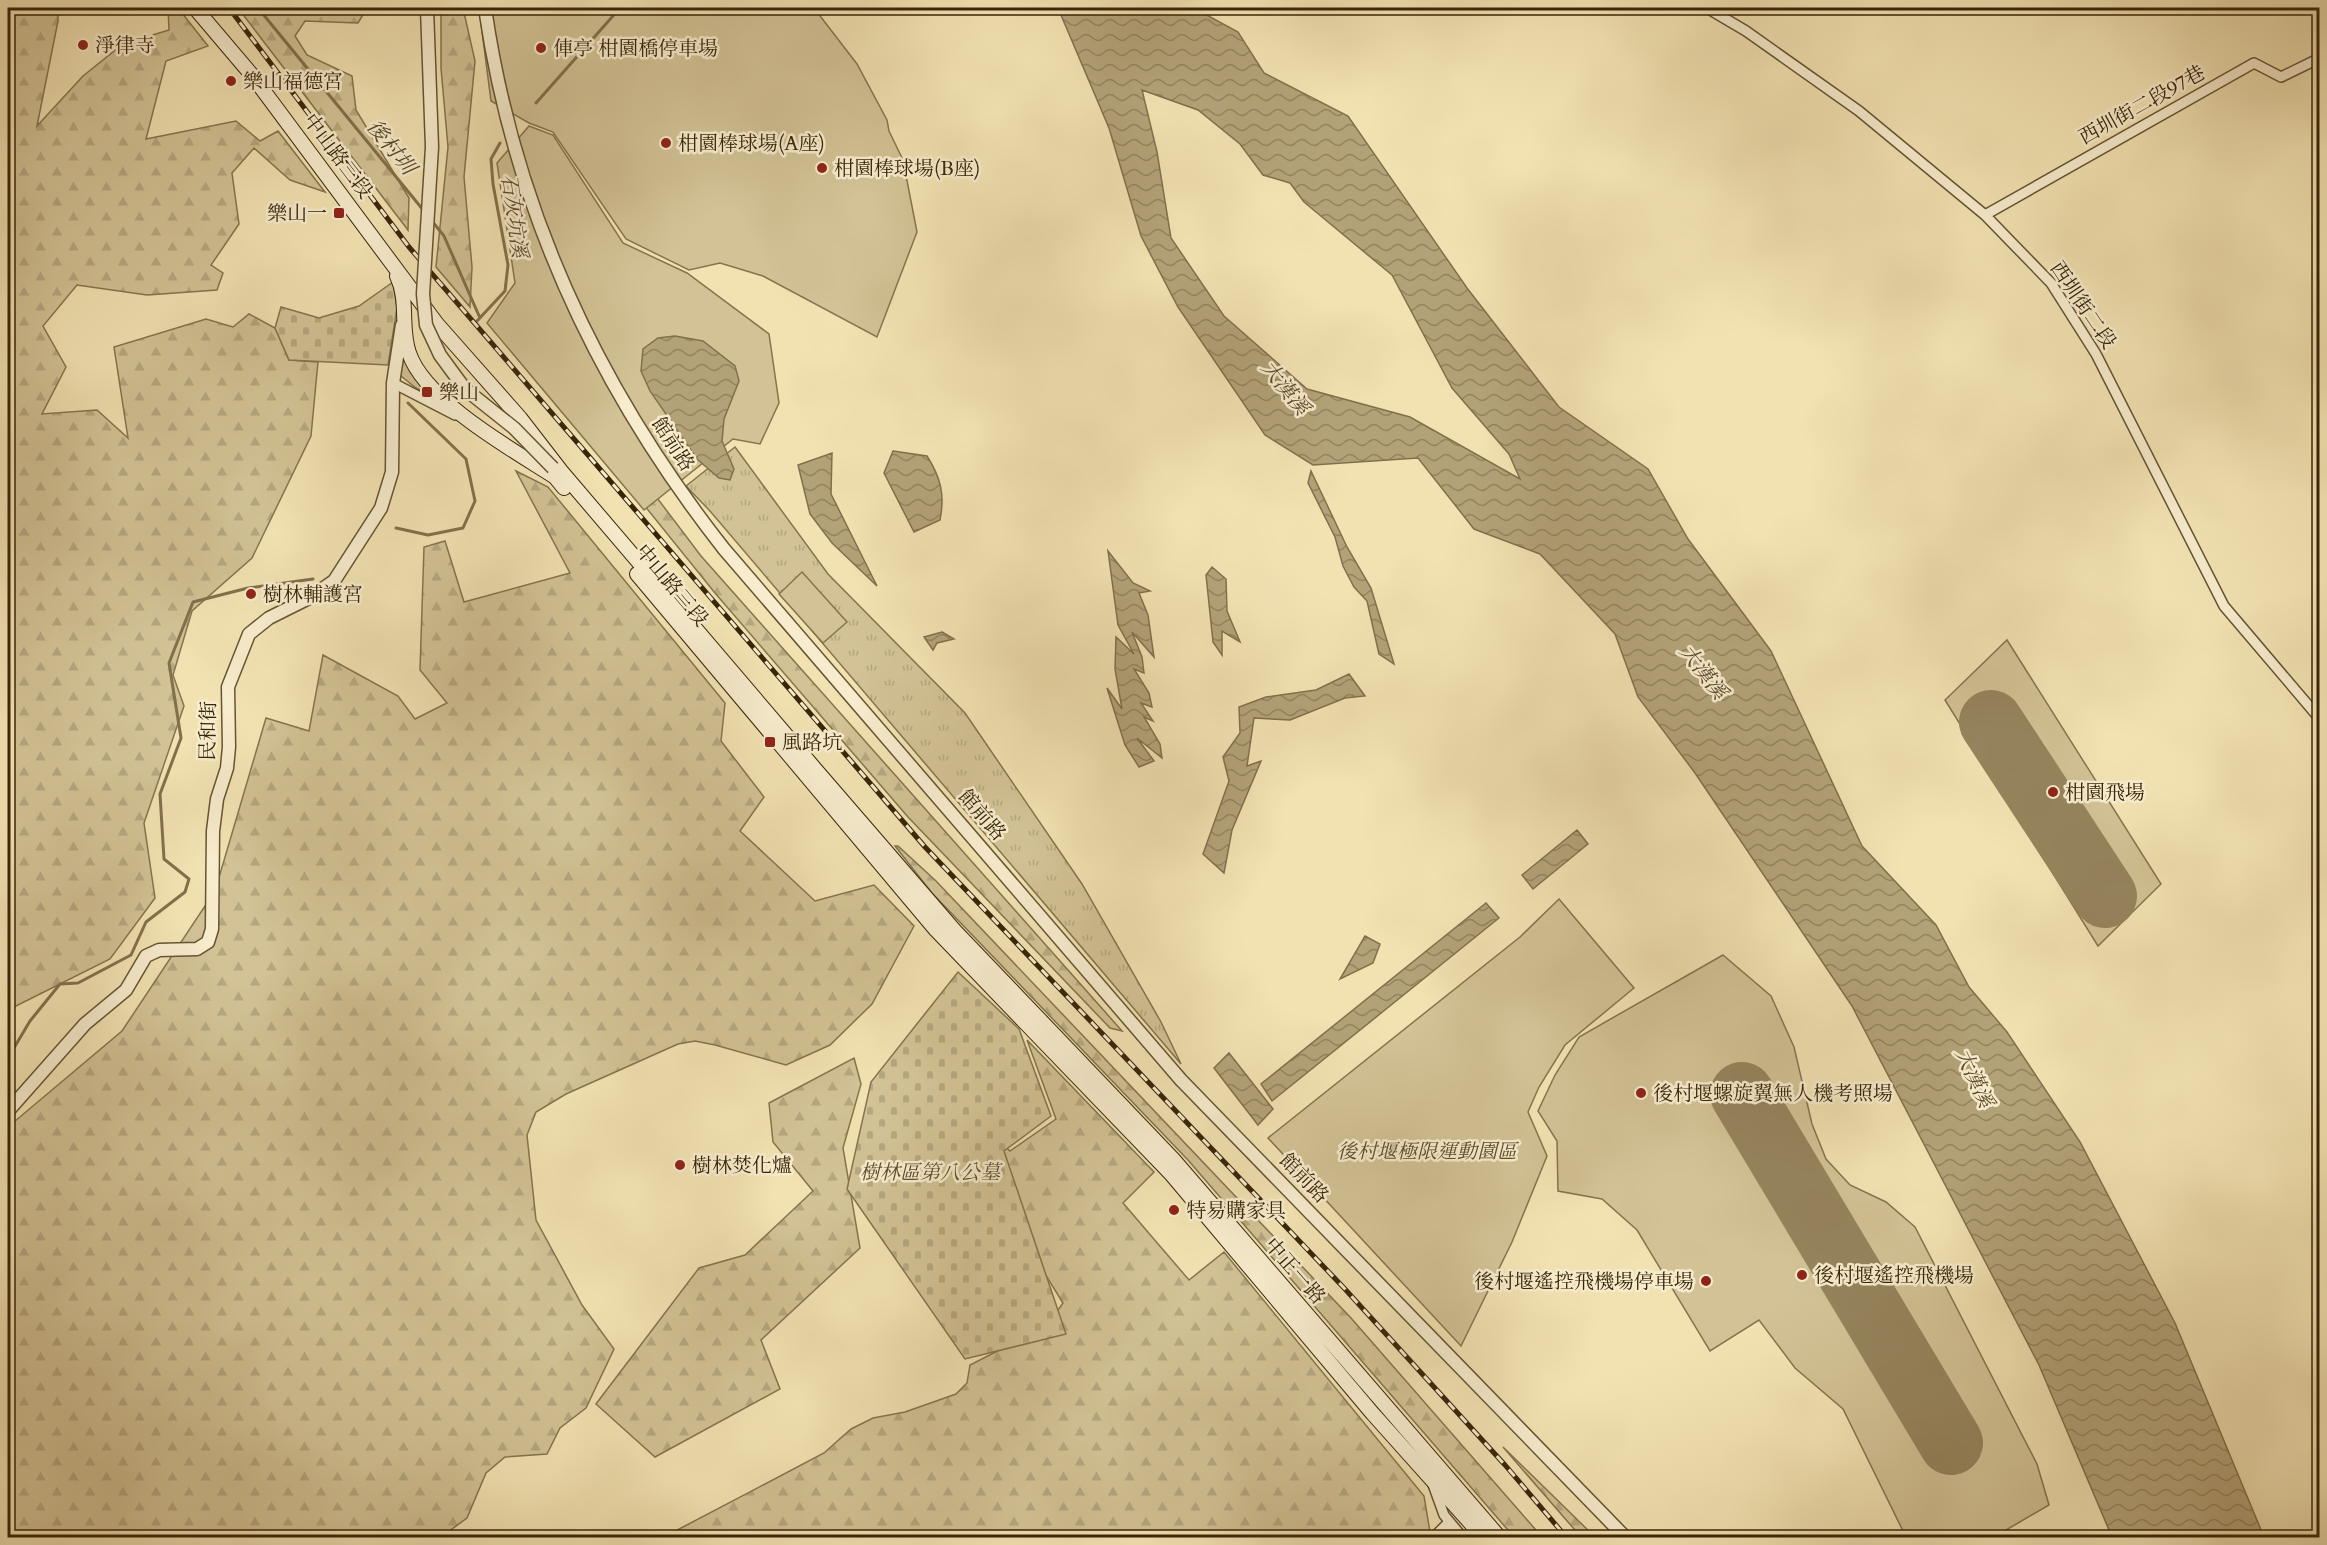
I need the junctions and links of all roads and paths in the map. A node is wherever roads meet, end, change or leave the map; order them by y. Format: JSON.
{"nodes":[{"id":1,"x":195,"y":8,"type":"edge"},
{"id":2,"x":427,"y":8,"type":"edge"},
{"id":3,"x":485,"y":8,"type":"edge"},
{"id":4,"x":1707,"y":8,"type":"edge"},
{"id":5,"x":2319,"y":58,"type":"edge"},
{"id":6,"x":1985,"y":214,"type":"junction"},
{"id":7,"x":381,"y":245,"type":"junction"},
{"id":8,"x":404,"y":312,"type":"junction"},
{"id":9,"x":393,"y":383,"type":"junction"},
{"id":10,"x":476,"y":426,"type":"junction"},
{"id":11,"x":556,"y":472,"type":"junction"},
{"id":12,"x":2319,"y":719,"type":"edge"},
{"id":13,"x":955,"y":931,"type":"joint"},
{"id":14,"x":956,"y":953,"type":"joint"},
{"id":15,"x":8,"y":1111,"type":"edge"},
{"id":16,"x":1436,"y":1474,"type":"junction"},
{"id":17,"x":1449,"y":1522,"type":"junction"},
{"id":18,"x":1433,"y":1538,"type":"edge"},
{"id":19,"x":1446,"y":1538,"type":"edge"},
{"id":20,"x":1463,"y":1538,"type":"edge"},
{"id":21,"x":1484,"y":1538,"type":"edge"},
{"id":22,"x":1500,"y":1538,"type":"edge"},
{"id":23,"x":1626,"y":1538,"type":"edge"}],
"edges":[{"from":1,"to":7,"type":"main road","name":"中山路三段"},
{"from":2,"to":11,"type":"street","bridge":true},
{"from":3,"to":23,"type":"street","name":"館前路"},
{"from":4,"to":6,"type":"street","name":"西圳街二段"},
{"from":5,"to":6,"type":"street","name":"西圳街二段97巷"},
{"from":6,"to":12,"type":"street","name":"西圳街二段"},
{"from":7,"to":8,"type":"main road","name":"中山路三段"},
{"from":7,"to":11,"type":"main road","name":"中山路三段"},
{"from":8,"to":9,"type":"street","name":"民和街"},
{"from":8,"to":10,"type":"main road","name":"中山路三段"},
{"from":9,"to":10,"type":"street"},
{"from":9,"to":15,"type":"street","name":"民和街"},
{"from":10,"to":11,"type":"main road","name":"中山路三段"},
{"from":11,"to":13,"type":"main road","name":"中山路三段"},
{"from":11,"to":14,"type":"main road","name":"中山路三段"},
{"from":13,"to":16,"type":"main road","name":"中正一路"},
{"from":14,"to":16,"type":"main road","name":"中正一路"},
{"from":16,"to":17,"type":"street"},
{"from":16,"to":21,"type":"main road","name":"中正一路"},
{"from":16,"to":22,"type":"main road","name":"中正一路"},
{"from":17,"to":18,"type":"street"},
{"from":17,"to":19,"type":"street"},
{"from":17,"to":20,"type":"street"}]}
